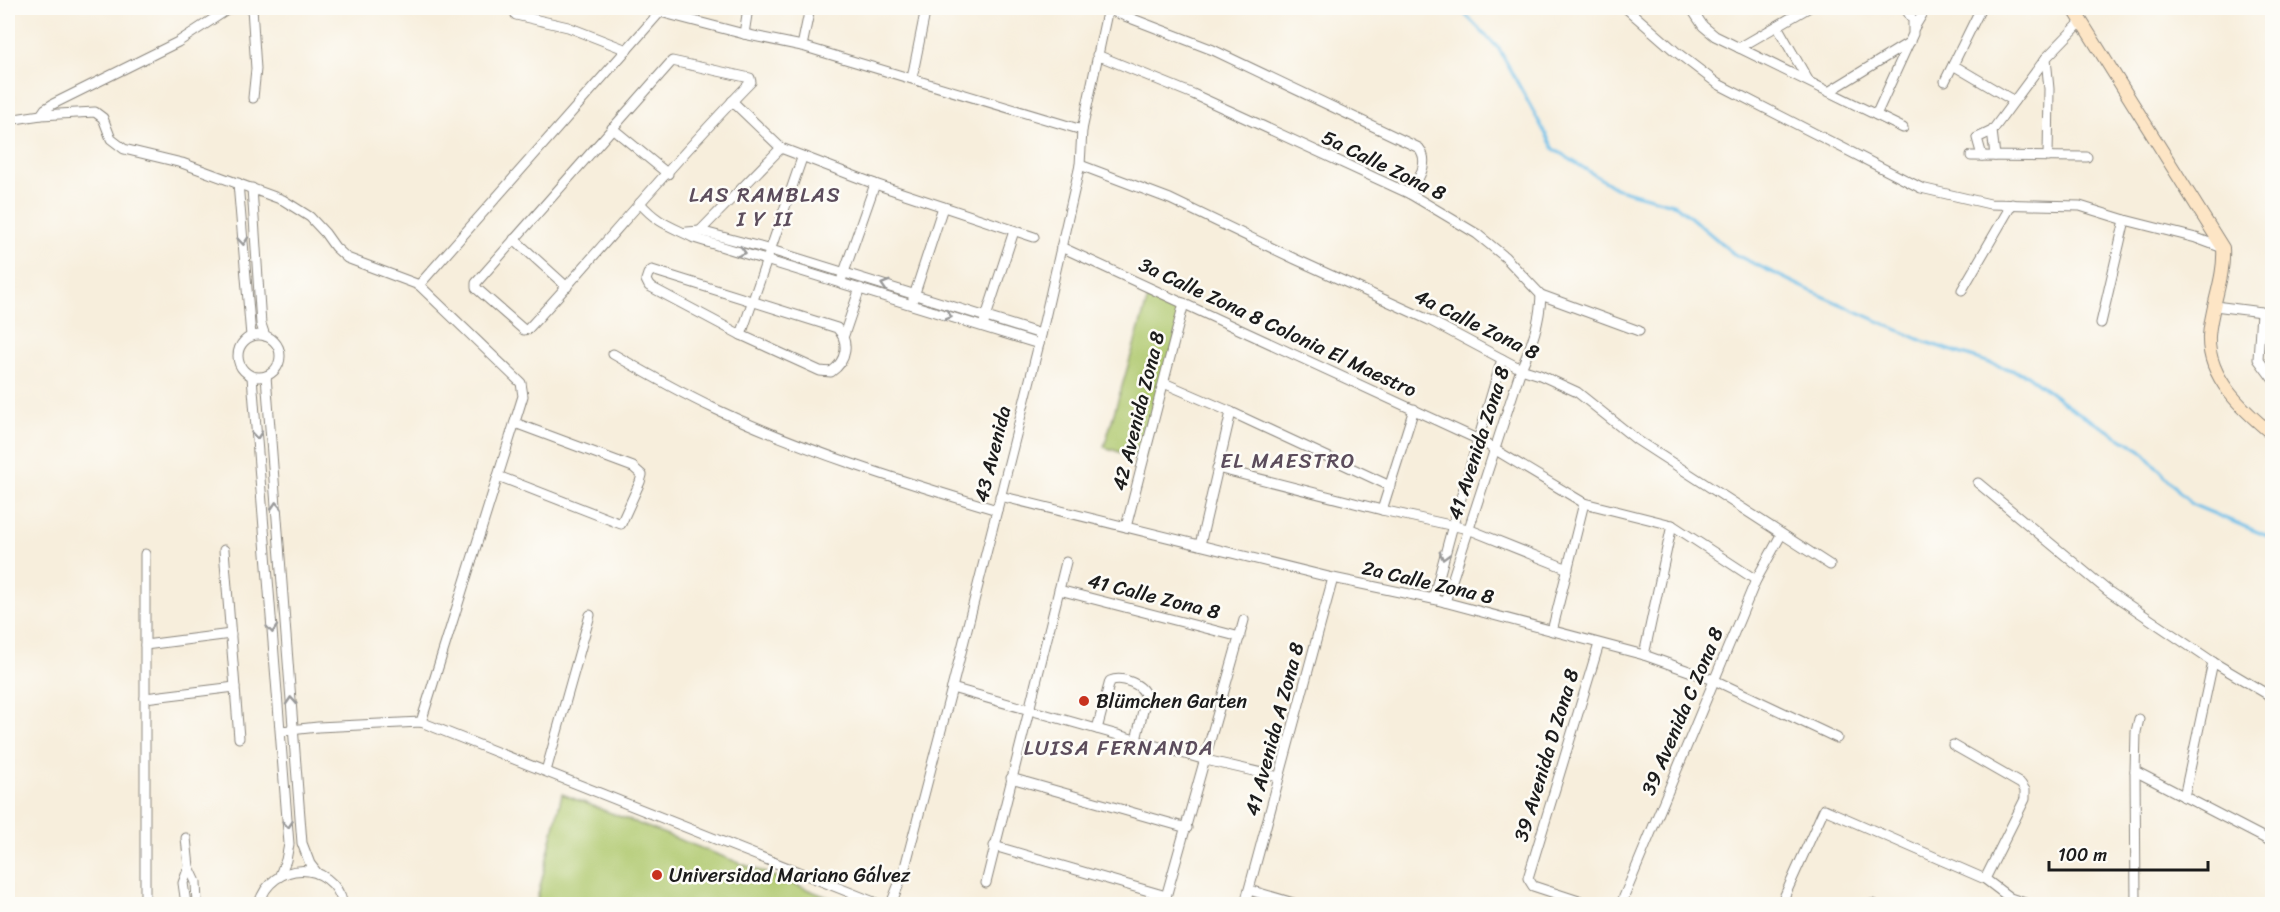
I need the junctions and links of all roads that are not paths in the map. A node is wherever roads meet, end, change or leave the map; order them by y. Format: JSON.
{"nodes":[{"id":1,"x":230,"y":8,"type":"edge"},
{"id":2,"x":252,"y":8,"type":"edge"},
{"id":3,"x":748,"y":8,"type":"edge"},
{"id":4,"x":810,"y":8,"type":"edge"},
{"id":5,"x":926,"y":8,"type":"edge"},
{"id":6,"x":1108,"y":8,"type":"edge"},
{"id":7,"x":1626,"y":8,"type":"edge"},
{"id":8,"x":1692,"y":8,"type":"edge"},
{"id":9,"x":1808,"y":8,"type":"edge"},
{"id":10,"x":1905,"y":8,"type":"edge"},
{"id":11,"x":1926,"y":8,"type":"edge"},
{"id":12,"x":1981,"y":8,"type":"edge"},
{"id":13,"x":2073,"y":8,"type":"edge"},
{"id":14,"x":660,"y":10,"type":"edge"},
{"id":15,"x":516,"y":15,"type":"dead end"},
{"id":16,"x":2082,"y":21,"type":"junction"},
{"id":17,"x":1777,"y":26,"type":"junction"},
{"id":18,"x":1914,"y":28,"type":"junction"},
{"id":19,"x":744,"y":34,"type":"junction"},
{"id":20,"x":1910,"y":42,"type":"junction"},
{"id":21,"x":802,"y":46,"type":"junction"},
{"id":22,"x":1739,"y":48,"type":"junction"},
{"id":23,"x":627,"y":50,"type":"junction"},
{"id":24,"x":1097,"y":55,"type":"junction"},
{"id":25,"x":2046,"y":58,"type":"junction"},
{"id":26,"x":1953,"y":65,"type":"junction"},
{"id":27,"x":912,"y":78,"type":"junction"},
{"id":28,"x":1808,"y":80,"type":"junction"},
{"id":29,"x":1945,"y":81,"type":"dead end"},
{"id":30,"x":1830,"y":91,"type":"junction"},
{"id":31,"x":253,"y":98,"type":"dead end"},
{"id":32,"x":732,"y":101,"type":"junction"},
{"id":33,"x":2014,"y":101,"type":"junction"},
{"id":34,"x":41,"y":115,"type":"junction"},
{"id":35,"x":1876,"y":115,"type":"junction"},
{"id":36,"x":8,"y":120,"type":"edge"},
{"id":37,"x":612,"y":128,"type":"junction"},
{"id":38,"x":1904,"y":128,"type":"dead end"},
{"id":39,"x":1082,"y":130,"type":"junction"},
{"id":40,"x":1992,"y":131,"type":"junction"},
{"id":41,"x":781,"y":148,"type":"junction"},
{"id":42,"x":1971,"y":156,"type":"dead end"},
{"id":43,"x":1982,"y":156,"type":"junction"},
{"id":44,"x":1995,"y":156,"type":"junction"},
{"id":45,"x":2048,"y":157,"type":"junction"},
{"id":46,"x":2087,"y":157,"type":"dead end"},
{"id":47,"x":802,"y":158,"type":"junction"},
{"id":48,"x":1080,"y":165,"type":"junction"},
{"id":49,"x":668,"y":174,"type":"junction"},
{"id":50,"x":238,"y":183,"type":"junction"},
{"id":51,"x":875,"y":184,"type":"junction"},
{"id":52,"x":252,"y":188,"type":"junction"},
{"id":53,"x":1410,"y":194,"type":"junction"},
{"id":54,"x":639,"y":202,"type":"junction"},
{"id":55,"x":2012,"y":204,"type":"junction"},
{"id":56,"x":943,"y":207,"type":"junction"},
{"id":57,"x":2125,"y":220,"type":"junction"},
{"id":58,"x":700,"y":231,"type":"junction"},
{"id":59,"x":1014,"y":231,"type":"junction"},
{"id":60,"x":687,"y":232,"type":"junction"},
{"id":61,"x":1034,"y":237,"type":"dead end"},
{"id":62,"x":514,"y":239,"type":"junction"},
{"id":63,"x":1061,"y":247,"type":"junction"},
{"id":64,"x":2223,"y":248,"type":"junction"},
{"id":65,"x":771,"y":250,"type":"junction"},
{"id":66,"x":768,"y":260,"type":"junction"},
{"id":67,"x":844,"y":272,"type":"junction"},
{"id":68,"x":840,"y":282,"type":"junction"},
{"id":69,"x":418,"y":285,"type":"junction"},
{"id":70,"x":567,"y":287,"type":"junction"},
{"id":71,"x":860,"y":288,"type":"junction"},
{"id":72,"x":1962,"y":290,"type":"dead end"},
{"id":73,"x":1541,"y":295,"type":"junction"},
{"id":74,"x":913,"y":299,"type":"junction"},
{"id":75,"x":753,"y":301,"type":"junction"},
{"id":76,"x":1184,"y":303,"type":"junction"},
{"id":77,"x":2215,"y":306,"type":"junction"},
{"id":78,"x":2260,"y":312,"type":"junction"},
{"id":79,"x":2272,"y":316,"type":"edge"},
{"id":80,"x":986,"y":317,"type":"junction"},
{"id":81,"x":2101,"y":323,"type":"dead end"},
{"id":82,"x":983,"y":327,"type":"junction"},
{"id":83,"x":1639,"y":331,"type":"dead end"},
{"id":84,"x":741,"y":335,"type":"junction"},
{"id":85,"x":844,"y":335,"type":"junction"},
{"id":86,"x":251,"y":336,"type":"junction"},
{"id":87,"x":265,"y":336,"type":"junction"},
{"id":88,"x":1040,"y":340,"type":"junction"},
{"id":89,"x":613,"y":354,"type":"dead end"},
{"id":90,"x":1502,"y":359,"type":"junction"},
{"id":91,"x":1521,"y":369,"type":"junction"},
{"id":92,"x":267,"y":376,"type":"junction"},
{"id":93,"x":252,"y":377,"type":"junction"},
{"id":94,"x":2272,"y":378,"type":"edge"},
{"id":95,"x":1164,"y":383,"type":"junction"},
{"id":96,"x":1414,"y":409,"type":"junction"},
{"id":97,"x":1231,"y":412,"type":"junction"},
{"id":98,"x":515,"y":423,"type":"junction"},
{"id":99,"x":2272,"y":434,"type":"edge"},
{"id":100,"x":1479,"y":440,"type":"junction"},
{"id":101,"x":1494,"y":448,"type":"junction"},
{"id":102,"x":1217,"y":468,"type":"junction"},
{"id":103,"x":498,"y":476,"type":"junction"},
{"id":104,"x":1978,"y":483,"type":"dead end"},
{"id":105,"x":1390,"y":486,"type":"junction"},
{"id":106,"x":1000,"y":496,"type":"junction"},
{"id":107,"x":1584,"y":503,"type":"junction"},
{"id":108,"x":996,"y":510,"type":"junction"},
{"id":109,"x":1382,"y":510,"type":"junction"},
{"id":110,"x":1453,"y":525,"type":"junction"},
{"id":111,"x":1672,"y":525,"type":"junction"},
{"id":112,"x":1126,"y":527,"type":"junction"},
{"id":113,"x":1468,"y":529,"type":"junction"},
{"id":114,"x":1781,"y":535,"type":"junction"},
{"id":115,"x":1200,"y":545,"type":"junction"},
{"id":116,"x":224,"y":550,"type":"dead end"},
{"id":117,"x":145,"y":554,"type":"dead end"},
{"id":118,"x":1066,"y":562,"type":"dead end"},
{"id":119,"x":1830,"y":565,"type":"dead end"},
{"id":120,"x":1568,"y":569,"type":"junction"},
{"id":121,"x":1333,"y":578,"type":"junction"},
{"id":122,"x":1756,"y":580,"type":"junction"},
{"id":123,"x":1059,"y":590,"type":"junction"},
{"id":124,"x":1433,"y":599,"type":"junction"},
{"id":125,"x":1445,"y":602,"type":"junction"},
{"id":126,"x":590,"y":615,"type":"dead end"},
{"id":127,"x":1244,"y":620,"type":"dead end"},
{"id":128,"x":1552,"y":631,"type":"junction"},
{"id":129,"x":231,"y":634,"type":"junction"},
{"id":130,"x":1240,"y":637,"type":"junction"},
{"id":131,"x":1599,"y":644,"type":"junction"},
{"id":132,"x":145,"y":645,"type":"junction"},
{"id":133,"x":1644,"y":655,"type":"junction"},
{"id":134,"x":2213,"y":662,"type":"junction"},
{"id":135,"x":1714,"y":680,"type":"junction"},
{"id":136,"x":235,"y":687,"type":"junction"},
{"id":137,"x":952,"y":688,"type":"junction"},
{"id":138,"x":2272,"y":697,"type":"edge"},
{"id":139,"x":145,"y":698,"type":"junction"},
{"id":140,"x":1030,"y":710,"type":"junction"},
{"id":141,"x":2139,"y":719,"type":"dead end"},
{"id":142,"x":421,"y":722,"type":"junction"},
{"id":143,"x":1097,"y":729,"type":"junction"},
{"id":144,"x":294,"y":730,"type":"junction"},
{"id":145,"x":281,"y":731,"type":"junction"},
{"id":146,"x":239,"y":738,"type":"dead end"},
{"id":147,"x":1837,"y":738,"type":"dead end"},
{"id":148,"x":1136,"y":740,"type":"junction"},
{"id":149,"x":1953,"y":745,"type":"dead end"},
{"id":150,"x":1206,"y":760,"type":"junction"},
{"id":151,"x":546,"y":771,"type":"junction"},
{"id":152,"x":2135,"y":771,"type":"junction"},
{"id":153,"x":1279,"y":777,"type":"junction"},
{"id":154,"x":1011,"y":778,"type":"junction"},
{"id":155,"x":2184,"y":797,"type":"junction"},
{"id":156,"x":1187,"y":828,"type":"junction"},
{"id":157,"x":186,"y":838,"type":"dead end"},
{"id":158,"x":2272,"y":842,"type":"edge"},
{"id":159,"x":994,"y":846,"type":"junction"},
{"id":160,"x":189,"y":867,"type":"junction"},
{"id":161,"x":317,"y":873,"type":"junction"},
{"id":162,"x":280,"y":875,"type":"junction"},
{"id":163,"x":1984,"y":879,"type":"junction"},
{"id":164,"x":986,"y":883,"type":"dead end"},
{"id":165,"x":1249,"y":890,"type":"junction"},
{"id":166,"x":1165,"y":900,"type":"edge"},
{"id":167,"x":2008,"y":901,"type":"edge"},
{"id":168,"x":145,"y":904,"type":"edge"},
{"id":169,"x":186,"y":904,"type":"edge"},
{"id":170,"x":197,"y":904,"type":"edge"},
{"id":171,"x":258,"y":904,"type":"edge"},
{"id":172,"x":343,"y":904,"type":"edge"},
{"id":173,"x":879,"y":904,"type":"edge"},
{"id":174,"x":891,"y":904,"type":"edge"},
{"id":175,"x":1245,"y":904,"type":"edge"},
{"id":176,"x":1297,"y":904,"type":"edge"},
{"id":177,"x":1588,"y":904,"type":"edge"},
{"id":178,"x":1621,"y":904,"type":"edge"},
{"id":179,"x":1781,"y":904,"type":"edge"},
{"id":180,"x":2028,"y":904,"type":"edge"},
{"id":181,"x":2136,"y":904,"type":"edge"}],
"edges":[{"from":1,"to":34,"type":"street"},
{"from":2,"to":31,"type":"street"},
{"from":3,"to":19,"type":"street"},
{"from":4,"to":21,"type":"street"},
{"from":5,"to":27,"type":"street"},
{"from":6,"to":24,"type":"street","name":"43 Avenida"},
{"from":6,"to":53,"type":"street"},
{"from":7,"to":55,"type":"street"},
{"from":8,"to":22,"type":"street"},
{"from":9,"to":17,"type":"street"},
{"from":10,"to":18,"type":"street"},
{"from":11,"to":18,"type":"street"},
{"from":12,"to":26,"type":"street"},
{"from":13,"to":16,"type":"street"},
{"from":14,"to":19,"type":"street"},
{"from":14,"to":23,"type":"street"},
{"from":15,"to":23,"type":"street"},
{"from":16,"to":25,"type":"street"},
{"from":16,"to":64,"type":"street"},
{"from":17,"to":22,"type":"street"},
{"from":17,"to":28,"type":"street"},
{"from":18,"to":20,"type":"street"},
{"from":19,"to":21,"type":"street"},
{"from":20,"to":30,"type":"street"},
{"from":20,"to":35,"type":"street"},
{"from":21,"to":27,"type":"street"},
{"from":22,"to":28,"type":"street"},
{"from":23,"to":69,"type":"street"},
{"from":24,"to":39,"type":"street","name":"43 Avenida"},
{"from":24,"to":53,"type":"street","name":"5a Calle Zona 8"},
{"from":25,"to":33,"type":"street"},
{"from":25,"to":45,"type":"street"},
{"from":26,"to":29,"type":"street"},
{"from":26,"to":33,"type":"street"},
{"from":27,"to":39,"type":"street"},
{"from":28,"to":30,"type":"street"},
{"from":30,"to":35,"type":"street"},
{"from":32,"to":37,"type":"street"},
{"from":32,"to":41,"type":"street"},
{"from":32,"to":49,"type":"street"},
{"from":33,"to":40,"type":"street"},
{"from":34,"to":36,"type":"street"},
{"from":34,"to":50,"type":"street"},
{"from":35,"to":38,"type":"street"},
{"from":37,"to":49,"type":"street"},
{"from":37,"to":62,"type":"street"},
{"from":39,"to":48,"type":"street","name":"43 Avenida"},
{"from":40,"to":43,"type":"street"},
{"from":40,"to":44,"type":"street"},
{"from":41,"to":47,"type":"street"},
{"from":41,"to":58,"type":"street"},
{"from":42,"to":43,"type":"street"},
{"from":43,"to":44,"type":"street"},
{"from":44,"to":45,"type":"street"},
{"from":45,"to":46,"type":"street"},
{"from":47,"to":51,"type":"street"},
{"from":47,"to":65,"type":"street"},
{"from":48,"to":63,"type":"street","name":"43 Avenida"},
{"from":48,"to":90,"type":"street","name":"4a Calle Zona 8"},
{"from":49,"to":54,"type":"street"},
{"from":50,"to":52,"type":"street"},
{"from":50,"to":86,"type":"street","one_way":true},
{"from":51,"to":56,"type":"street"},
{"from":51,"to":67,"type":"street"},
{"from":52,"to":69,"type":"street"},
{"from":52,"to":87,"type":"street"},
{"from":53,"to":73,"type":"street","name":"5a Calle Zona 8"},
{"from":54,"to":60,"type":"street"},
{"from":54,"to":70,"type":"street"},
{"from":55,"to":57,"type":"street"},
{"from":55,"to":72,"type":"street"},
{"from":56,"to":59,"type":"street"},
{"from":56,"to":74,"type":"street"},
{"from":57,"to":64,"type":"street"},
{"from":57,"to":81,"type":"street"},
{"from":58,"to":60,"type":"street"},
{"from":58,"to":65,"type":"street"},
{"from":59,"to":61,"type":"street"},
{"from":59,"to":80,"type":"street"},
{"from":60,"to":66,"type":"street","one_way":true},
{"from":62,"to":70,"type":"street"},
{"from":62,"to":70,"type":"street"},
{"from":63,"to":76,"type":"street","name":"3a Calle Zona 8 Colonia El Maestro"},
{"from":63,"to":88,"type":"street","name":"43 Avenida"},
{"from":64,"to":77,"type":"street"},
{"from":65,"to":66,"type":"street"},
{"from":65,"to":67,"type":"street"},
{"from":66,"to":68,"type":"street"},
{"from":66,"to":75,"type":"street"},
{"from":67,"to":68,"type":"street"},
{"from":74,"to":67,"type":"street","one_way":true},
{"from":68,"to":71,"type":"street"},
{"from":69,"to":98,"type":"street"},
{"from":71,"to":74,"type":"street"},
{"from":71,"to":85,"type":"street"},
{"from":73,"to":83,"type":"street","name":"5a Calle Zona 8"},
{"from":73,"to":91,"type":"street","name":"41 Avenida Zona 8"},
{"from":74,"to":80,"type":"street"},
{"from":74,"to":82,"type":"street","one_way":true},
{"from":75,"to":84,"type":"street"},
{"from":75,"to":84,"type":"street"},
{"from":75,"to":85,"type":"street"},
{"from":76,"to":95,"type":"street","name":"42 Avenida Zona 8"},
{"from":76,"to":96,"type":"street","name":"3a Calle Zona 8 Colonia El Maestro"},
{"from":77,"to":78,"type":"street"},
{"from":77,"to":99,"type":"street"},
{"from":78,"to":79,"type":"street"},
{"from":78,"to":94,"type":"street"},
{"from":80,"to":82,"type":"street"},
{"from":80,"to":88,"type":"street"},
{"from":82,"to":88,"type":"street"},
{"from":84,"to":85,"type":"street"},
{"from":86,"to":87,"type":"street"},
{"from":86,"to":93,"type":"street"},
{"from":87,"to":92,"type":"street"},
{"from":88,"to":106,"type":"street","name":"43 Avenida"},
{"from":89,"to":108,"type":"street"},
{"from":90,"to":91,"type":"street","name":"4a Calle Zona 8"},
{"from":90,"to":100,"type":"street","name":"41 Avenida Zona 8"},
{"from":91,"to":101,"type":"street","name":"41 Avenida Zona 8"},
{"from":91,"to":114,"type":"street","name":"4a Calle Zona 8"},
{"from":92,"to":93,"type":"street"},
{"from":144,"to":92,"type":"street","one_way":true},
{"from":93,"to":145,"type":"street","one_way":true},
{"from":95,"to":97,"type":"street"},
{"from":95,"to":112,"type":"street","name":"42 Avenida Zona 8"},
{"from":96,"to":100,"type":"street","name":"3a Calle Zona 8 Colonia El Maestro"},
{"from":96,"to":105,"type":"street"},
{"from":97,"to":102,"type":"street"},
{"from":97,"to":105,"type":"street"},
{"from":98,"to":103,"type":"street"},
{"from":98,"to":103,"type":"street"},
{"from":100,"to":101,"type":"street","name":"3a Calle Zona 8 Colonia El Maestro"},
{"from":100,"to":110,"type":"street","name":"41 Avenida Zona 8"},
{"from":101,"to":107,"type":"street","name":"3a Calle Zona 8 Colonia El Maestro"},
{"from":101,"to":113,"type":"street","name":"41 Avenida Zona 8"},
{"from":102,"to":109,"type":"street"},
{"from":102,"to":115,"type":"street"},
{"from":103,"to":142,"type":"street"},
{"from":104,"to":134,"type":"street"},
{"from":105,"to":109,"type":"street"},
{"from":106,"to":108,"type":"street","name":"43 Avenida"},
{"from":106,"to":112,"type":"street","name":"2a Calle Zona 8"},
{"from":107,"to":111,"type":"street","name":"3a Calle Zona 8 Colonia El Maestro"},
{"from":107,"to":120,"type":"street"},
{"from":108,"to":137,"type":"street","name":"43 Avenida"},
{"from":109,"to":110,"type":"street"},
{"from":110,"to":113,"type":"street"},
{"from":110,"to":124,"type":"street","name":"41 Avenida Zona 8","one_way":true},
{"from":111,"to":122,"type":"street","name":"3a Calle Zona 8 Colonia El Maestro"},
{"from":111,"to":133,"type":"street"},
{"from":112,"to":115,"type":"street","name":"2a Calle Zona 8"},
{"from":113,"to":120,"type":"street"},
{"from":113,"to":125,"type":"street","name":"41 Avenida Zona 8"},
{"from":114,"to":119,"type":"street","name":"4a Calle Zona 8"},
{"from":114,"to":122,"type":"street","name":"39 Avenida C Zona 8"},
{"from":115,"to":121,"type":"street","name":"2a Calle Zona 8"},
{"from":116,"to":129,"type":"street"},
{"from":117,"to":132,"type":"street"},
{"from":118,"to":123,"type":"street"},
{"from":120,"to":128,"type":"street"},
{"from":121,"to":124,"type":"street","name":"2a Calle Zona 8"},
{"from":121,"to":153,"type":"street","name":"41 Avenida A Zona 8"},
{"from":122,"to":135,"type":"street","name":"39 Avenida C Zona 8"},
{"from":123,"to":130,"type":"street","name":"41 Calle Zona 8"},
{"from":123,"to":140,"type":"street"},
{"from":124,"to":125,"type":"street","name":"2a Calle Zona 8"},
{"from":125,"to":128,"type":"street","name":"2a Calle Zona 8"},
{"from":126,"to":151,"type":"street"},
{"from":127,"to":130,"type":"street"},
{"from":128,"to":131,"type":"street","name":"2a Calle Zona 8"},
{"from":129,"to":132,"type":"street"},
{"from":129,"to":136,"type":"street"},
{"from":130,"to":150,"type":"street"},
{"from":131,"to":133,"type":"street","name":"2a Calle Zona 8"},
{"from":131,"to":177,"type":"street","name":"39 Avenida D Zona 8"},
{"from":132,"to":139,"type":"street"},
{"from":133,"to":135,"type":"street","name":"2a Calle Zona 8"},
{"from":134,"to":138,"type":"street"},
{"from":134,"to":155,"type":"street"},
{"from":135,"to":147,"type":"street","name":"2a Calle Zona 8"},
{"from":135,"to":178,"type":"street","name":"39 Avenida C Zona 8"},
{"from":136,"to":139,"type":"street"},
{"from":136,"to":146,"type":"street"},
{"from":137,"to":140,"type":"street"},
{"from":137,"to":174,"type":"street","name":"43 Avenida"},
{"from":139,"to":168,"type":"street"},
{"from":140,"to":143,"type":"street"},
{"from":140,"to":154,"type":"street"},
{"from":141,"to":152,"type":"street"},
{"from":142,"to":144,"type":"street"},
{"from":142,"to":151,"type":"street"},
{"from":143,"to":148,"type":"street"},
{"from":143,"to":148,"type":"street"},
{"from":144,"to":145,"type":"street"},
{"from":144,"to":161,"type":"street"},
{"from":145,"to":162,"type":"street","one_way":true},
{"from":148,"to":150,"type":"street"},
{"from":149,"to":163,"type":"street"},
{"from":150,"to":153,"type":"street"},
{"from":150,"to":156,"type":"street"},
{"from":151,"to":173,"type":"street"},
{"from":152,"to":155,"type":"street"},
{"from":152,"to":181,"type":"street"},
{"from":153,"to":165,"type":"street","name":"41 Avenida A Zona 8"},
{"from":154,"to":156,"type":"street"},
{"from":154,"to":159,"type":"street"},
{"from":155,"to":158,"type":"street"},
{"from":156,"to":166,"type":"street"},
{"from":157,"to":160,"type":"street"},
{"from":159,"to":164,"type":"street"},
{"from":159,"to":166,"type":"street"},
{"from":160,"to":169,"type":"street"},
{"from":160,"to":170,"type":"street"},
{"from":161,"to":162,"type":"street"},
{"from":161,"to":172,"type":"street"},
{"from":162,"to":171,"type":"street"},
{"from":163,"to":167,"type":"street"},
{"from":163,"to":179,"type":"street"},
{"from":165,"to":175,"type":"street"},
{"from":165,"to":176,"type":"street"},
{"from":167,"to":180,"type":"street"}]}
